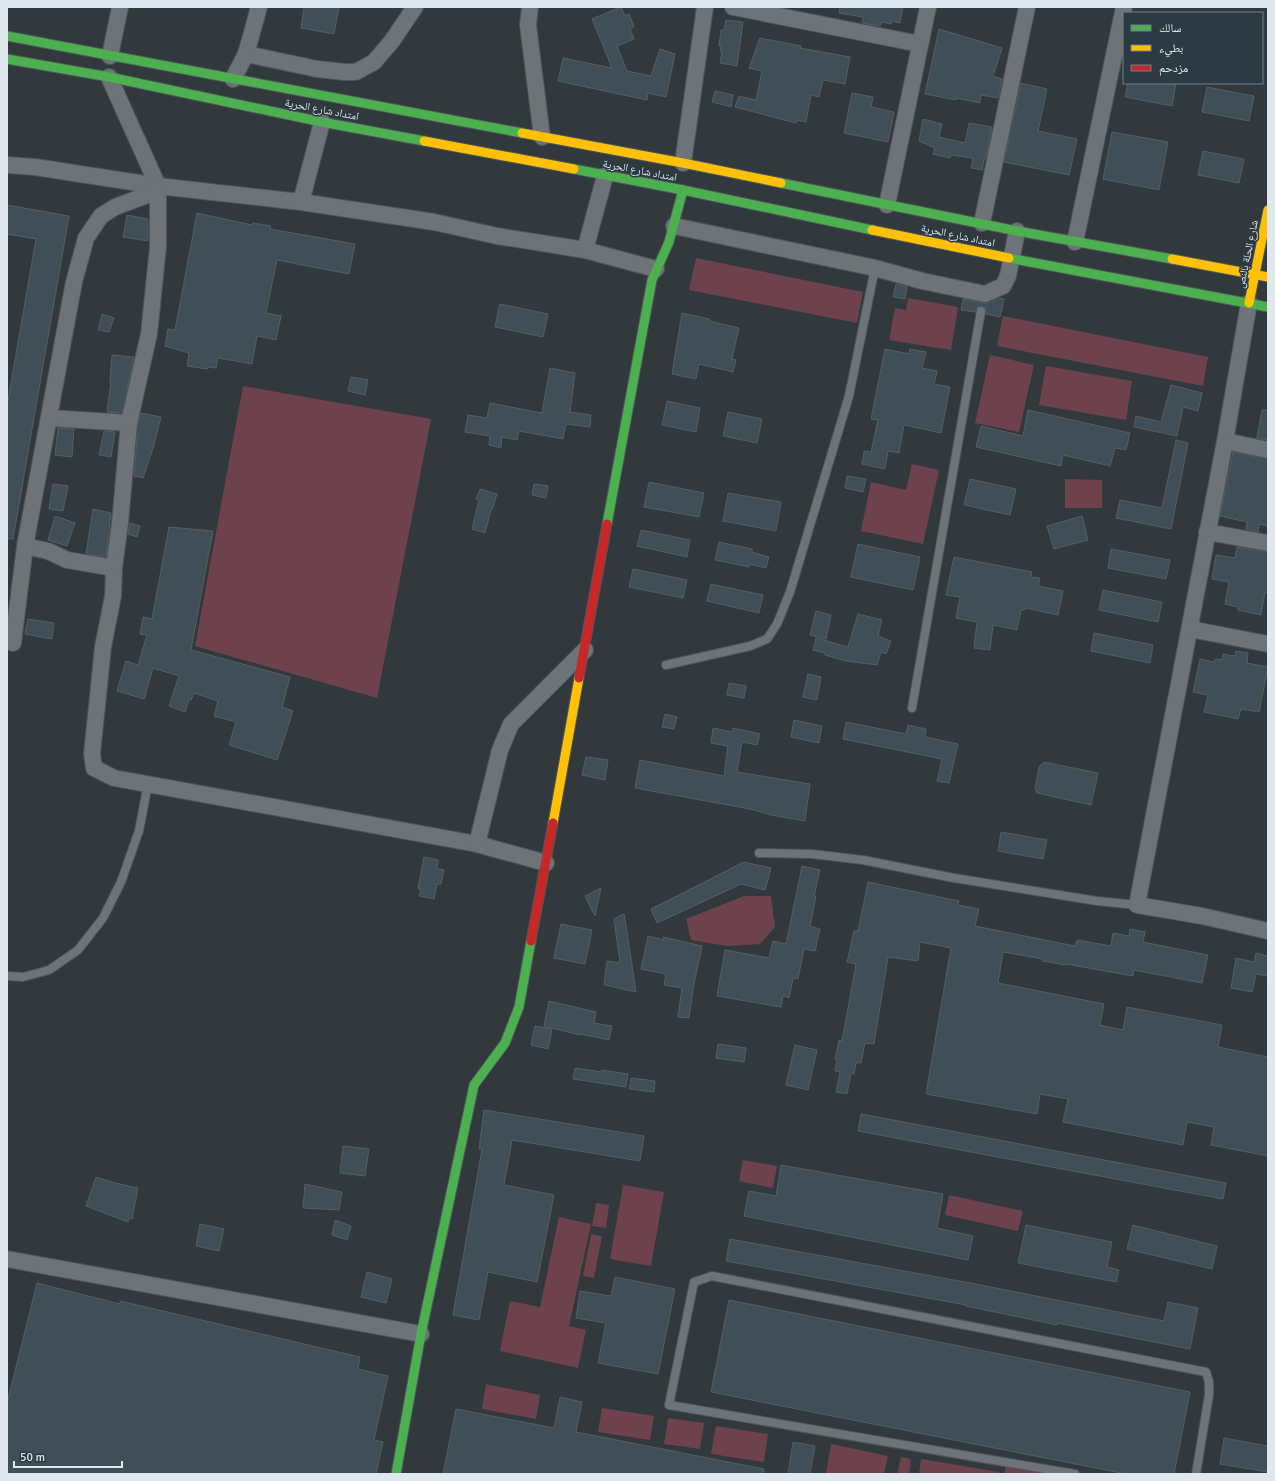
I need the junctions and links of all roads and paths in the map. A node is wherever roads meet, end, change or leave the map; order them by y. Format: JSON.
{"nodes":[{"id":1,"x":120,"y":7,"type":"edge"},
{"id":2,"x":259,"y":7,"type":"edge"},
{"id":3,"x":415,"y":7,"type":"edge"},
{"id":4,"x":530,"y":7,"type":"edge"},
{"id":5,"x":705,"y":7,"type":"edge"},
{"id":6,"x":733,"y":7,"type":"edge"},
{"id":7,"x":928,"y":7,"type":"edge"},
{"id":8,"x":1027,"y":7,"type":"edge"},
{"id":9,"x":1124,"y":7,"type":"edge"},
{"id":10,"x":7,"y":36,"type":"edge"},
{"id":11,"x":920,"y":44,"type":"junction"},
{"id":12,"x":246,"y":54,"type":"junction"},
{"id":13,"x":110,"y":56,"type":"junction"},
{"id":14,"x":7,"y":59,"type":"edge"},
{"id":15,"x":317,"y":69,"type":"junction"},
{"id":16,"x":109,"y":77,"type":"junction"},
{"id":17,"x":233,"y":79,"type":"junction"},
{"id":18,"x":305,"y":93,"type":"junction"},
{"id":19,"x":322,"y":122,"type":"junction"},
{"id":20,"x":542,"y":137,"type":"junction"},
{"id":21,"x":683,"y":163,"type":"junction"},
{"id":22,"x":7,"y":165,"type":"edge"},
{"id":23,"x":606,"y":176,"type":"junction"},
{"id":24,"x":158,"y":188,"type":"junction"},
{"id":25,"x":683,"y":190,"type":"junction"},
{"id":26,"x":301,"y":202,"type":"junction"},
{"id":27,"x":887,"y":205,"type":"junction"},
{"id":28,"x":1268,"y":210,"type":"edge"},
{"id":29,"x":982,"y":223,"type":"junction"},
{"id":30,"x":674,"y":226,"type":"junction"},
{"id":31,"x":1017,"y":231,"type":"junction"},
{"id":32,"x":1075,"y":242,"type":"junction"},
{"id":33,"x":585,"y":250,"type":"junction"},
{"id":34,"x":1012,"y":258,"type":"junction"},
{"id":35,"x":876,"y":268,"type":"junction"},
{"id":36,"x":656,"y":269,"type":"junction"},
{"id":37,"x":1254,"y":274,"type":"junction"},
{"id":38,"x":1268,"y":277,"type":"edge"},
{"id":39,"x":1249,"y":303,"type":"junction"},
{"id":40,"x":1268,"y":307,"type":"edge"},
{"id":41,"x":981,"y":311,"type":"dead end"},
{"id":42,"x":49,"y":418,"type":"junction"},
{"id":43,"x":129,"y":423,"type":"junction"},
{"id":44,"x":1225,"y":441,"type":"junction"},
{"id":45,"x":1268,"y":450,"type":"edge"},
{"id":46,"x":1207,"y":532,"type":"junction"},
{"id":47,"x":1268,"y":543,"type":"edge"},
{"id":48,"x":25,"y":546,"type":"junction"},
{"id":49,"x":114,"y":568,"type":"junction"},
{"id":50,"x":1190,"y":629,"type":"junction"},
{"id":51,"x":13,"y":643,"type":"dead end"},
{"id":52,"x":1268,"y":644,"type":"edge"},
{"id":53,"x":584,"y":650,"type":"junction"},
{"id":54,"x":666,"y":665,"type":"dead end"},
{"id":55,"x":912,"y":708,"type":"dead end"},
{"id":56,"x":148,"y":784,"type":"junction"},
{"id":57,"x":477,"y":844,"type":"junction"},
{"id":58,"x":759,"y":854,"type":"dead end"},
{"id":59,"x":546,"y":862,"type":"junction"},
{"id":60,"x":1137,"y":905,"type":"junction"},
{"id":61,"x":1268,"y":931,"type":"edge"},
{"id":62,"x":7,"y":976,"type":"edge"},
{"id":63,"x":7,"y":1260,"type":"edge"},
{"id":64,"x":421,"y":1334,"type":"junction"},
{"id":65,"x":396,"y":1474,"type":"edge"},
{"id":66,"x":1075,"y":1474,"type":"edge"},
{"id":67,"x":1196,"y":1474,"type":"edge"}],
"edges":[{"from":1,"to":13,"type":"street"},
{"from":2,"to":12,"type":"street"},
{"from":3,"to":15,"type":"street"},
{"from":4,"to":20,"type":"street"},
{"from":5,"to":21,"type":"street"},
{"from":6,"to":11,"type":"street"},
{"from":7,"to":11,"type":"street"},
{"from":8,"to":29,"type":"street"},
{"from":9,"to":32,"type":"street"},
{"from":10,"to":13,"type":"main road","name":"امتداد شارع الحرية"},
{"from":11,"to":27,"type":"street"},
{"from":12,"to":15,"type":"street"},
{"from":12,"to":17,"type":"street"},
{"from":13,"to":17,"type":"main road","name":"امتداد شارع الحرية"},
{"from":14,"to":16,"type":"main road","name":"امتداد شارع الحرية"},
{"from":15,"to":18,"type":"street"},
{"from":16,"to":19,"type":"main road","name":"امتداد شارع الحرية"},
{"from":16,"to":24,"type":"street"},
{"from":17,"to":18,"type":"main road","name":"امتداد شارع الحرية"},
{"from":18,"to":20,"type":"main road","name":"امتداد شارع الحرية"},
{"from":19,"to":23,"type":"main road","name":"امتداد شارع الحرية"},
{"from":19,"to":26,"type":"street"},
{"from":20,"to":21,"type":"main road","name":"امتداد شارع الحرية"},
{"from":21,"to":27,"type":"main road","name":"امتداد شارع الحرية"},
{"from":22,"to":24,"type":"street"},
{"from":23,"to":25,"type":"main road","name":"امتداد شارع الحرية"},
{"from":23,"to":33,"type":"street"},
{"from":24,"to":26,"type":"street"},
{"from":24,"to":42,"type":"street"},
{"from":24,"to":43,"type":"street"},
{"from":25,"to":30,"type":"main road"},
{"from":25,"to":34,"type":"main road","name":"امتداد شارع الحرية"},
{"from":26,"to":33,"type":"street"},
{"from":27,"to":29,"type":"main road","name":"امتداد شارع الحرية"},
{"from":28,"to":37,"type":"main road","name":"شارع الحلة بالنص"},
{"from":29,"to":31,"type":"main road","name":"امتداد شارع الحرية"},
{"from":30,"to":35,"type":"street"},
{"from":30,"to":36,"type":"main road"},
{"from":31,"to":32,"type":"main road","name":"امتداد شارع الحرية"},
{"from":31,"to":34,"type":"street"},
{"from":32,"to":37,"type":"main road","name":"امتداد شارع الحرية"},
{"from":33,"to":36,"type":"street"},
{"from":34,"to":35,"type":"street"},
{"from":34,"to":39,"type":"main road","name":"امتداد شارع الحرية"},
{"from":35,"to":54,"type":"lane"},
{"from":36,"to":53,"type":"main road"},
{"from":37,"to":38,"type":"main road","name":"امتداد شارع الحرية"},
{"from":37,"to":39,"type":"main road","name":"شارع الحلة بالنص"},
{"from":39,"to":40,"type":"main road","name":"امتداد شارع الحرية"},
{"from":39,"to":44,"type":"street"},
{"from":41,"to":55,"type":"lane"},
{"from":42,"to":43,"type":"street"},
{"from":42,"to":48,"type":"street"},
{"from":43,"to":49,"type":"street"},
{"from":44,"to":45,"type":"street"},
{"from":44,"to":46,"type":"street"},
{"from":46,"to":47,"type":"street"},
{"from":46,"to":50,"type":"street"},
{"from":48,"to":49,"type":"street"},
{"from":48,"to":51,"type":"street"},
{"from":49,"to":56,"type":"street"},
{"from":50,"to":52,"type":"street"},
{"from":50,"to":60,"type":"street"},
{"from":53,"to":57,"type":"street"},
{"from":53,"to":59,"type":"main road"},
{"from":56,"to":57,"type":"street"},
{"from":56,"to":62,"type":"lane"},
{"from":57,"to":59,"type":"street"},
{"from":58,"to":60,"type":"lane"},
{"from":59,"to":64,"type":"main road"},
{"from":60,"to":61,"type":"street"},
{"from":63,"to":64,"type":"street"},
{"from":64,"to":65,"type":"main road"},
{"from":66,"to":67,"type":"lane"}]}
